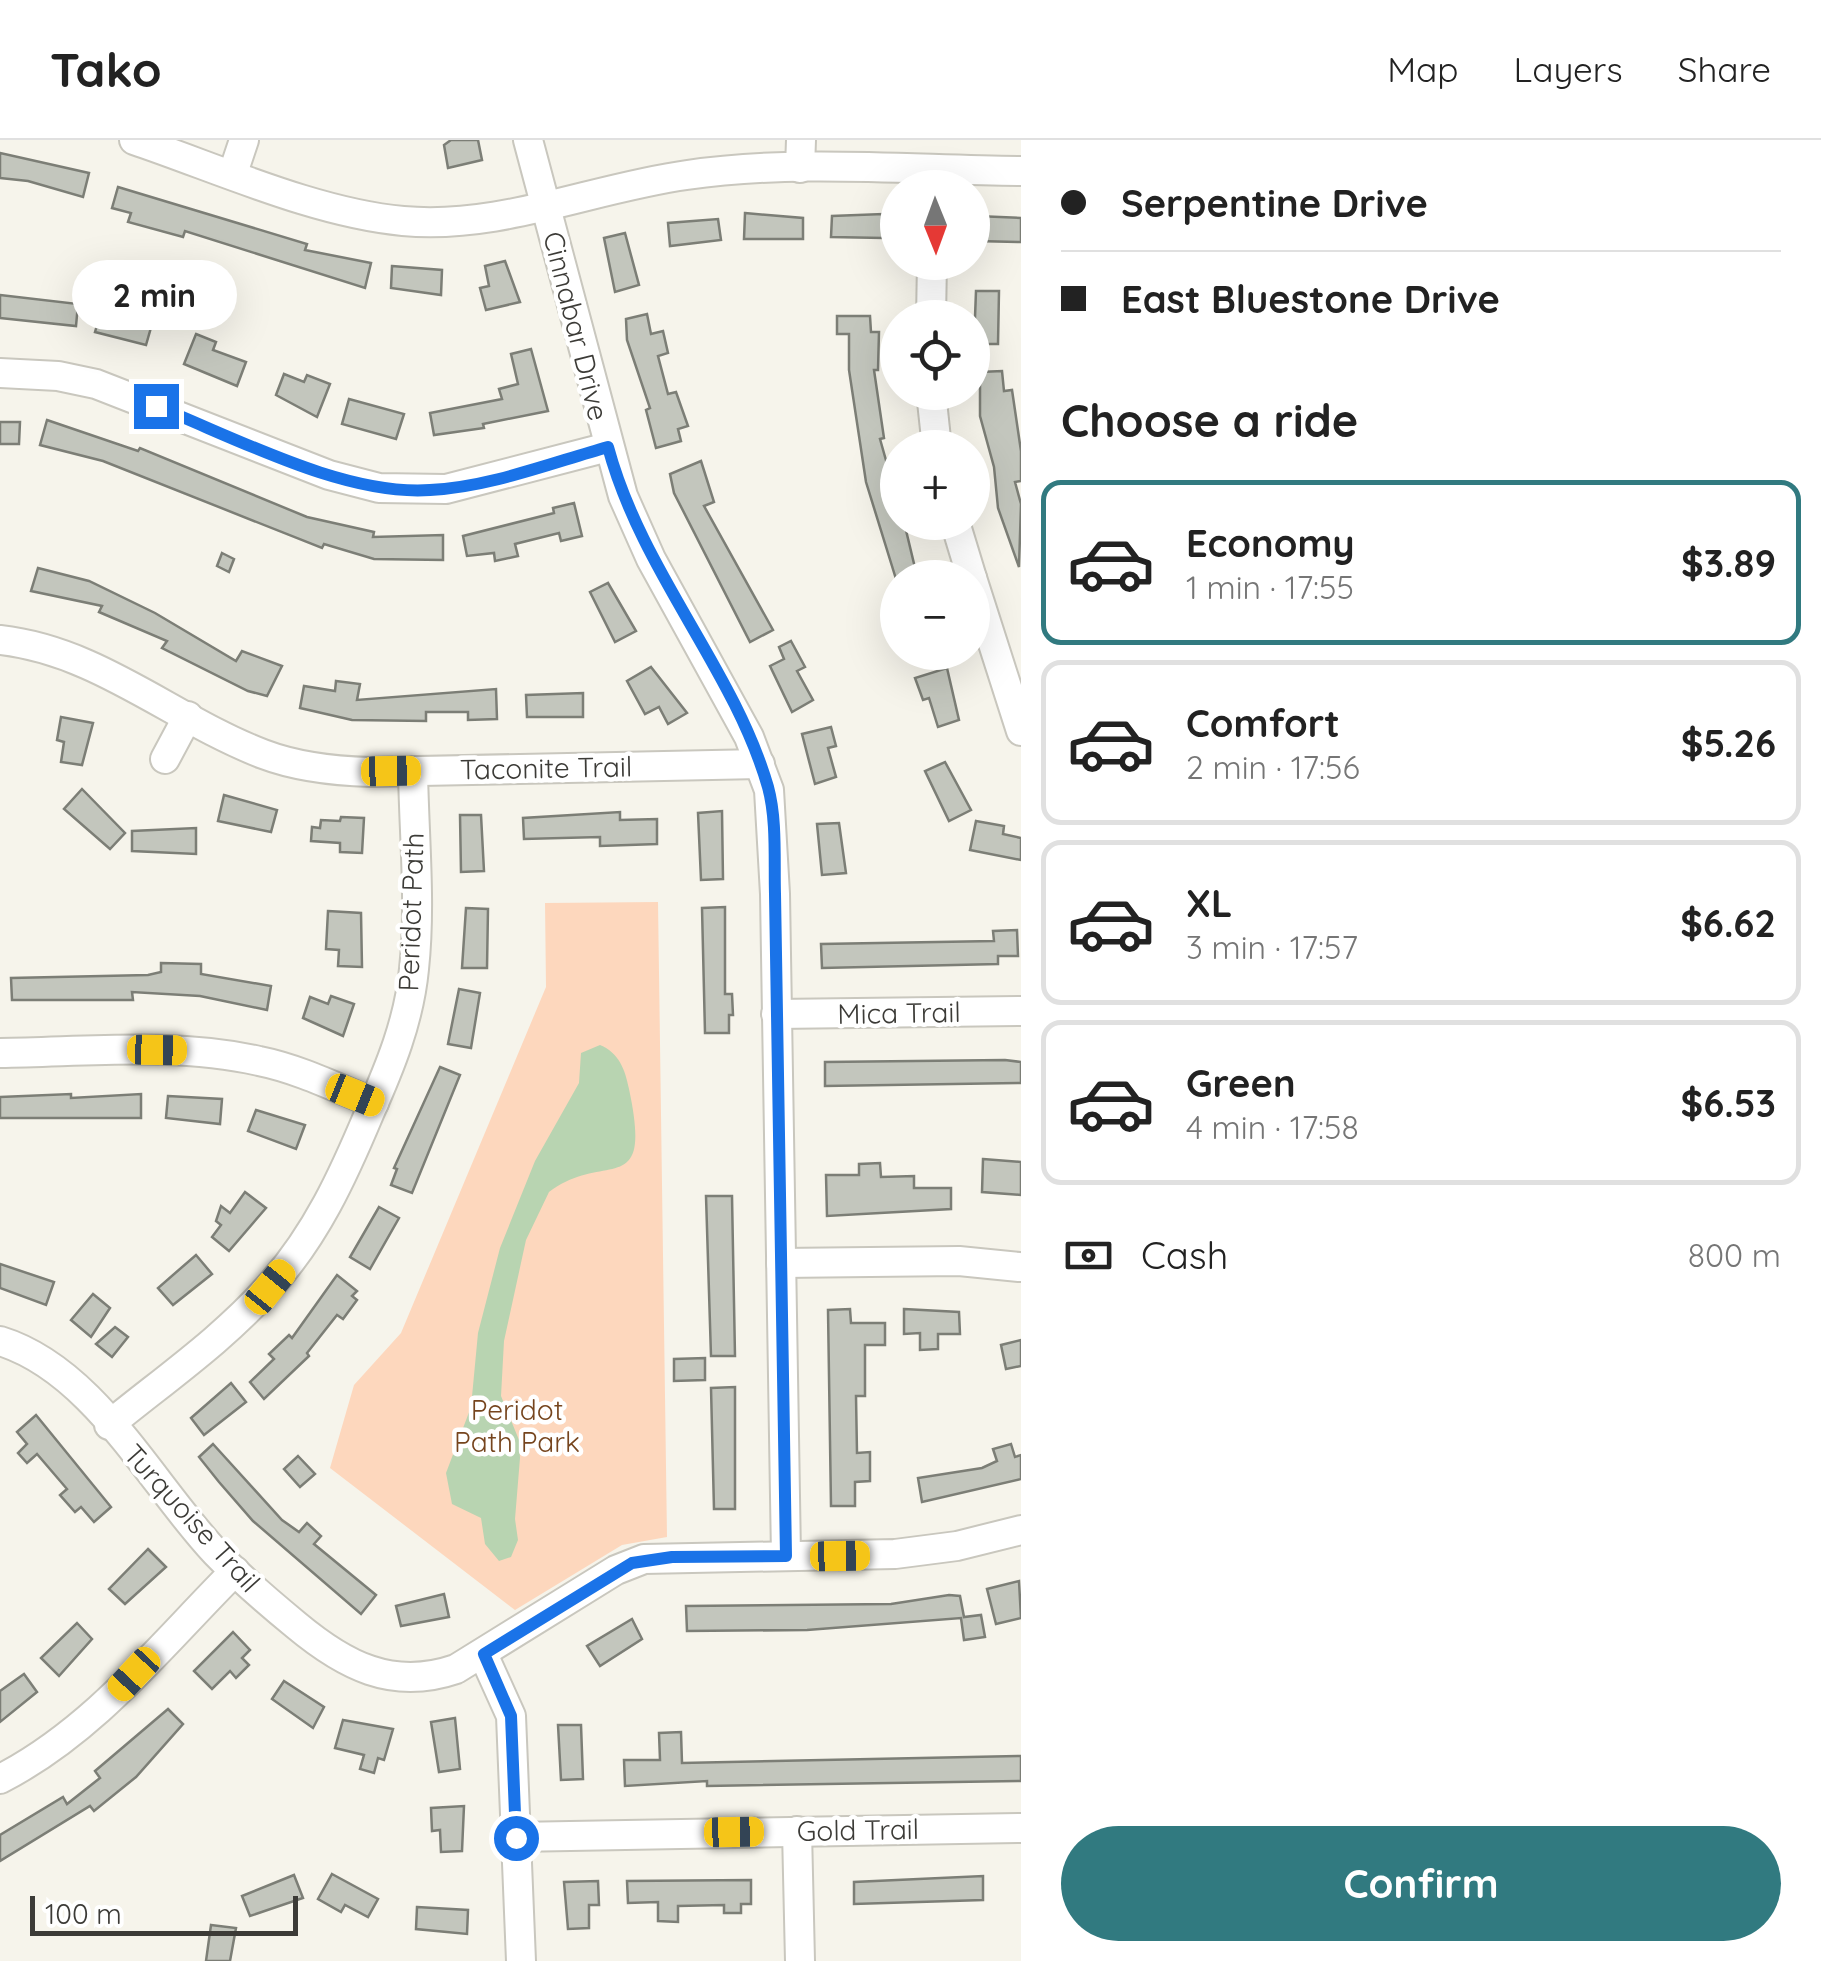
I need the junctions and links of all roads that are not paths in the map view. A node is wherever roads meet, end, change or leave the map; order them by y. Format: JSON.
{"nodes":[{"id":1,"x":134,"y":140,"type":"edge"},
{"id":2,"x":244,"y":140,"type":"edge"},
{"id":3,"x":528,"y":140,"type":"edge"},
{"id":4,"x":800,"y":140,"type":"edge"},
{"id":5,"x":800,"y":168,"type":"junction"},
{"id":6,"x":1021,"y":172,"type":"edge"},
{"id":7,"x":233,"y":173,"type":"junction"},
{"id":8,"x":990,"y":174,"type":"edge"},
{"id":9,"x":880,"y":175,"type":"edge"},
{"id":10,"x":546,"y":206,"type":"junction"},
{"id":11,"x":0,"y":373,"type":"edge"},
{"id":12,"x":608,"y":447,"type":"junction"},
{"id":13,"x":990,"y":634,"type":"edge"},
{"id":14,"x":0,"y":640,"type":"edge"},
{"id":15,"x":188,"y":716,"type":"junction"},
{"id":16,"x":1021,"y":731,"type":"edge"},
{"id":17,"x":164,"y":759,"type":"dead end"},
{"id":18,"x":760,"y":764,"type":"junction"},
{"id":19,"x":413,"y":771,"type":"junction"},
{"id":20,"x":1021,"y":1011,"type":"edge"},
{"id":21,"x":776,"y":1014,"type":"junction"},
{"id":22,"x":0,"y":1053,"type":"edge"},
{"id":23,"x":374,"y":1103,"type":"junction"},
{"id":24,"x":780,"y":1263,"type":"junction"},
{"id":25,"x":1019,"y":1267,"type":"edge"},
{"id":26,"x":0,"y":1342,"type":"edge"},
{"id":27,"x":110,"y":1425,"type":"junction"},
{"id":28,"x":1021,"y":1530,"type":"edge"},
{"id":29,"x":786,"y":1556,"type":"junction"},
{"id":30,"x":234,"y":1571,"type":"junction"},
{"id":31,"x":484,"y":1654,"type":"junction"},
{"id":32,"x":0,"y":1779,"type":"edge"},
{"id":33,"x":1021,"y":1828,"type":"edge"},
{"id":34,"x":796,"y":1831,"type":"junction"},
{"id":35,"x":516,"y":1838,"type":"junction"},
{"id":36,"x":521,"y":1961,"type":"edge"},
{"id":37,"x":800,"y":1961,"type":"edge"}],
"edges":[{"from":1,"to":7,"type":"street"},
{"from":2,"to":7,"type":"street"},
{"from":3,"to":10,"type":"street","name":"Cinnabar Drive"},
{"from":4,"to":5,"type":"street"},
{"from":5,"to":9,"type":"street"},
{"from":5,"to":10,"type":"street"},
{"from":6,"to":8,"type":"street"},
{"from":7,"to":10,"type":"street"},
{"from":10,"to":12,"type":"street","name":"Cinnabar Drive"},
{"from":11,"to":12,"type":"street"},
{"from":12,"to":18,"type":"street","name":"Cinnabar Drive"},
{"from":13,"to":16,"type":"street"},
{"from":14,"to":15,"type":"street","name":"Taconite Trail"},
{"from":15,"to":17,"type":"street"},
{"from":15,"to":19,"type":"street","name":"Taconite Trail"},
{"from":18,"to":19,"type":"street","name":"Taconite Trail"},
{"from":18,"to":21,"type":"street","name":"Cinnabar Drive"},
{"from":19,"to":23,"type":"street","name":"Peridot Path"},
{"from":20,"to":21,"type":"street","name":"Mica Trail"},
{"from":21,"to":24,"type":"street","name":"Cinnabar Drive"},
{"from":22,"to":23,"type":"street"},
{"from":23,"to":27,"type":"street","name":"Peridot Path"},
{"from":24,"to":25,"type":"street"},
{"from":24,"to":29,"type":"street","name":"Cinnabar Drive"},
{"from":26,"to":27,"type":"street","name":"Turquoise Trail"},
{"from":27,"to":30,"type":"street","name":"Turquoise Trail"},
{"from":28,"to":29,"type":"street","name":"Turquoise Trail"},
{"from":29,"to":31,"type":"street","name":"Turquoise Trail"},
{"from":30,"to":31,"type":"street","name":"Turquoise Trail"},
{"from":30,"to":32,"type":"street"},
{"from":31,"to":35,"type":"street"},
{"from":33,"to":34,"type":"street","name":"Gold Trail"},
{"from":34,"to":35,"type":"street","name":"Gold Trail"},
{"from":34,"to":37,"type":"street"},
{"from":35,"to":36,"type":"street"}]}
